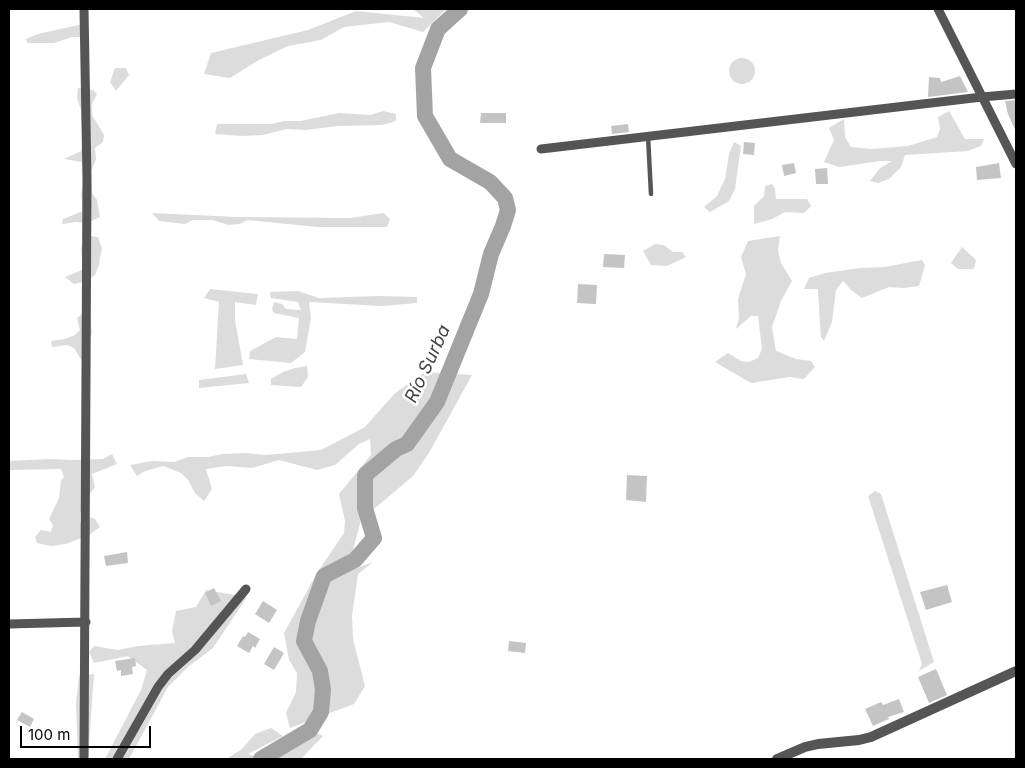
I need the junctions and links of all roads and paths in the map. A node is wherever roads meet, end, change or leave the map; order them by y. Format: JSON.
{"nodes":[{"id":1,"x":84,"y":9,"type":"edge"},
{"id":2,"x":938,"y":9,"type":"edge"},
{"id":3,"x":1016,"y":94,"type":"edge"},
{"id":4,"x":982,"y":96,"type":"junction"},
{"id":5,"x":648,"y":136,"type":"junction"},
{"id":6,"x":540,"y":149,"type":"dead end"},
{"id":7,"x":1016,"y":164,"type":"edge"},
{"id":8,"x":652,"y":194,"type":"dead end"},
{"id":9,"x":246,"y":589,"type":"dead end"},
{"id":10,"x":86,"y":622,"type":"junction"},
{"id":11,"x":9,"y":624,"type":"edge"},
{"id":12,"x":1016,"y":671,"type":"edge"},
{"id":13,"x":84,"y":759,"type":"edge"},
{"id":14,"x":117,"y":759,"type":"edge"},
{"id":15,"x":776,"y":759,"type":"edge"}],
"edges":[{"from":1,"to":10,"type":"street"},
{"from":2,"to":4,"type":"street"},
{"from":3,"to":4,"type":"street"},
{"from":4,"to":5,"type":"street"},
{"from":4,"to":7,"type":"street"},
{"from":5,"to":6,"type":"street"},
{"from":5,"to":8,"type":"lane"},
{"from":9,"to":14,"type":"street"},
{"from":10,"to":11,"type":"street"},
{"from":10,"to":13,"type":"street"},
{"from":12,"to":15,"type":"street"}]}
